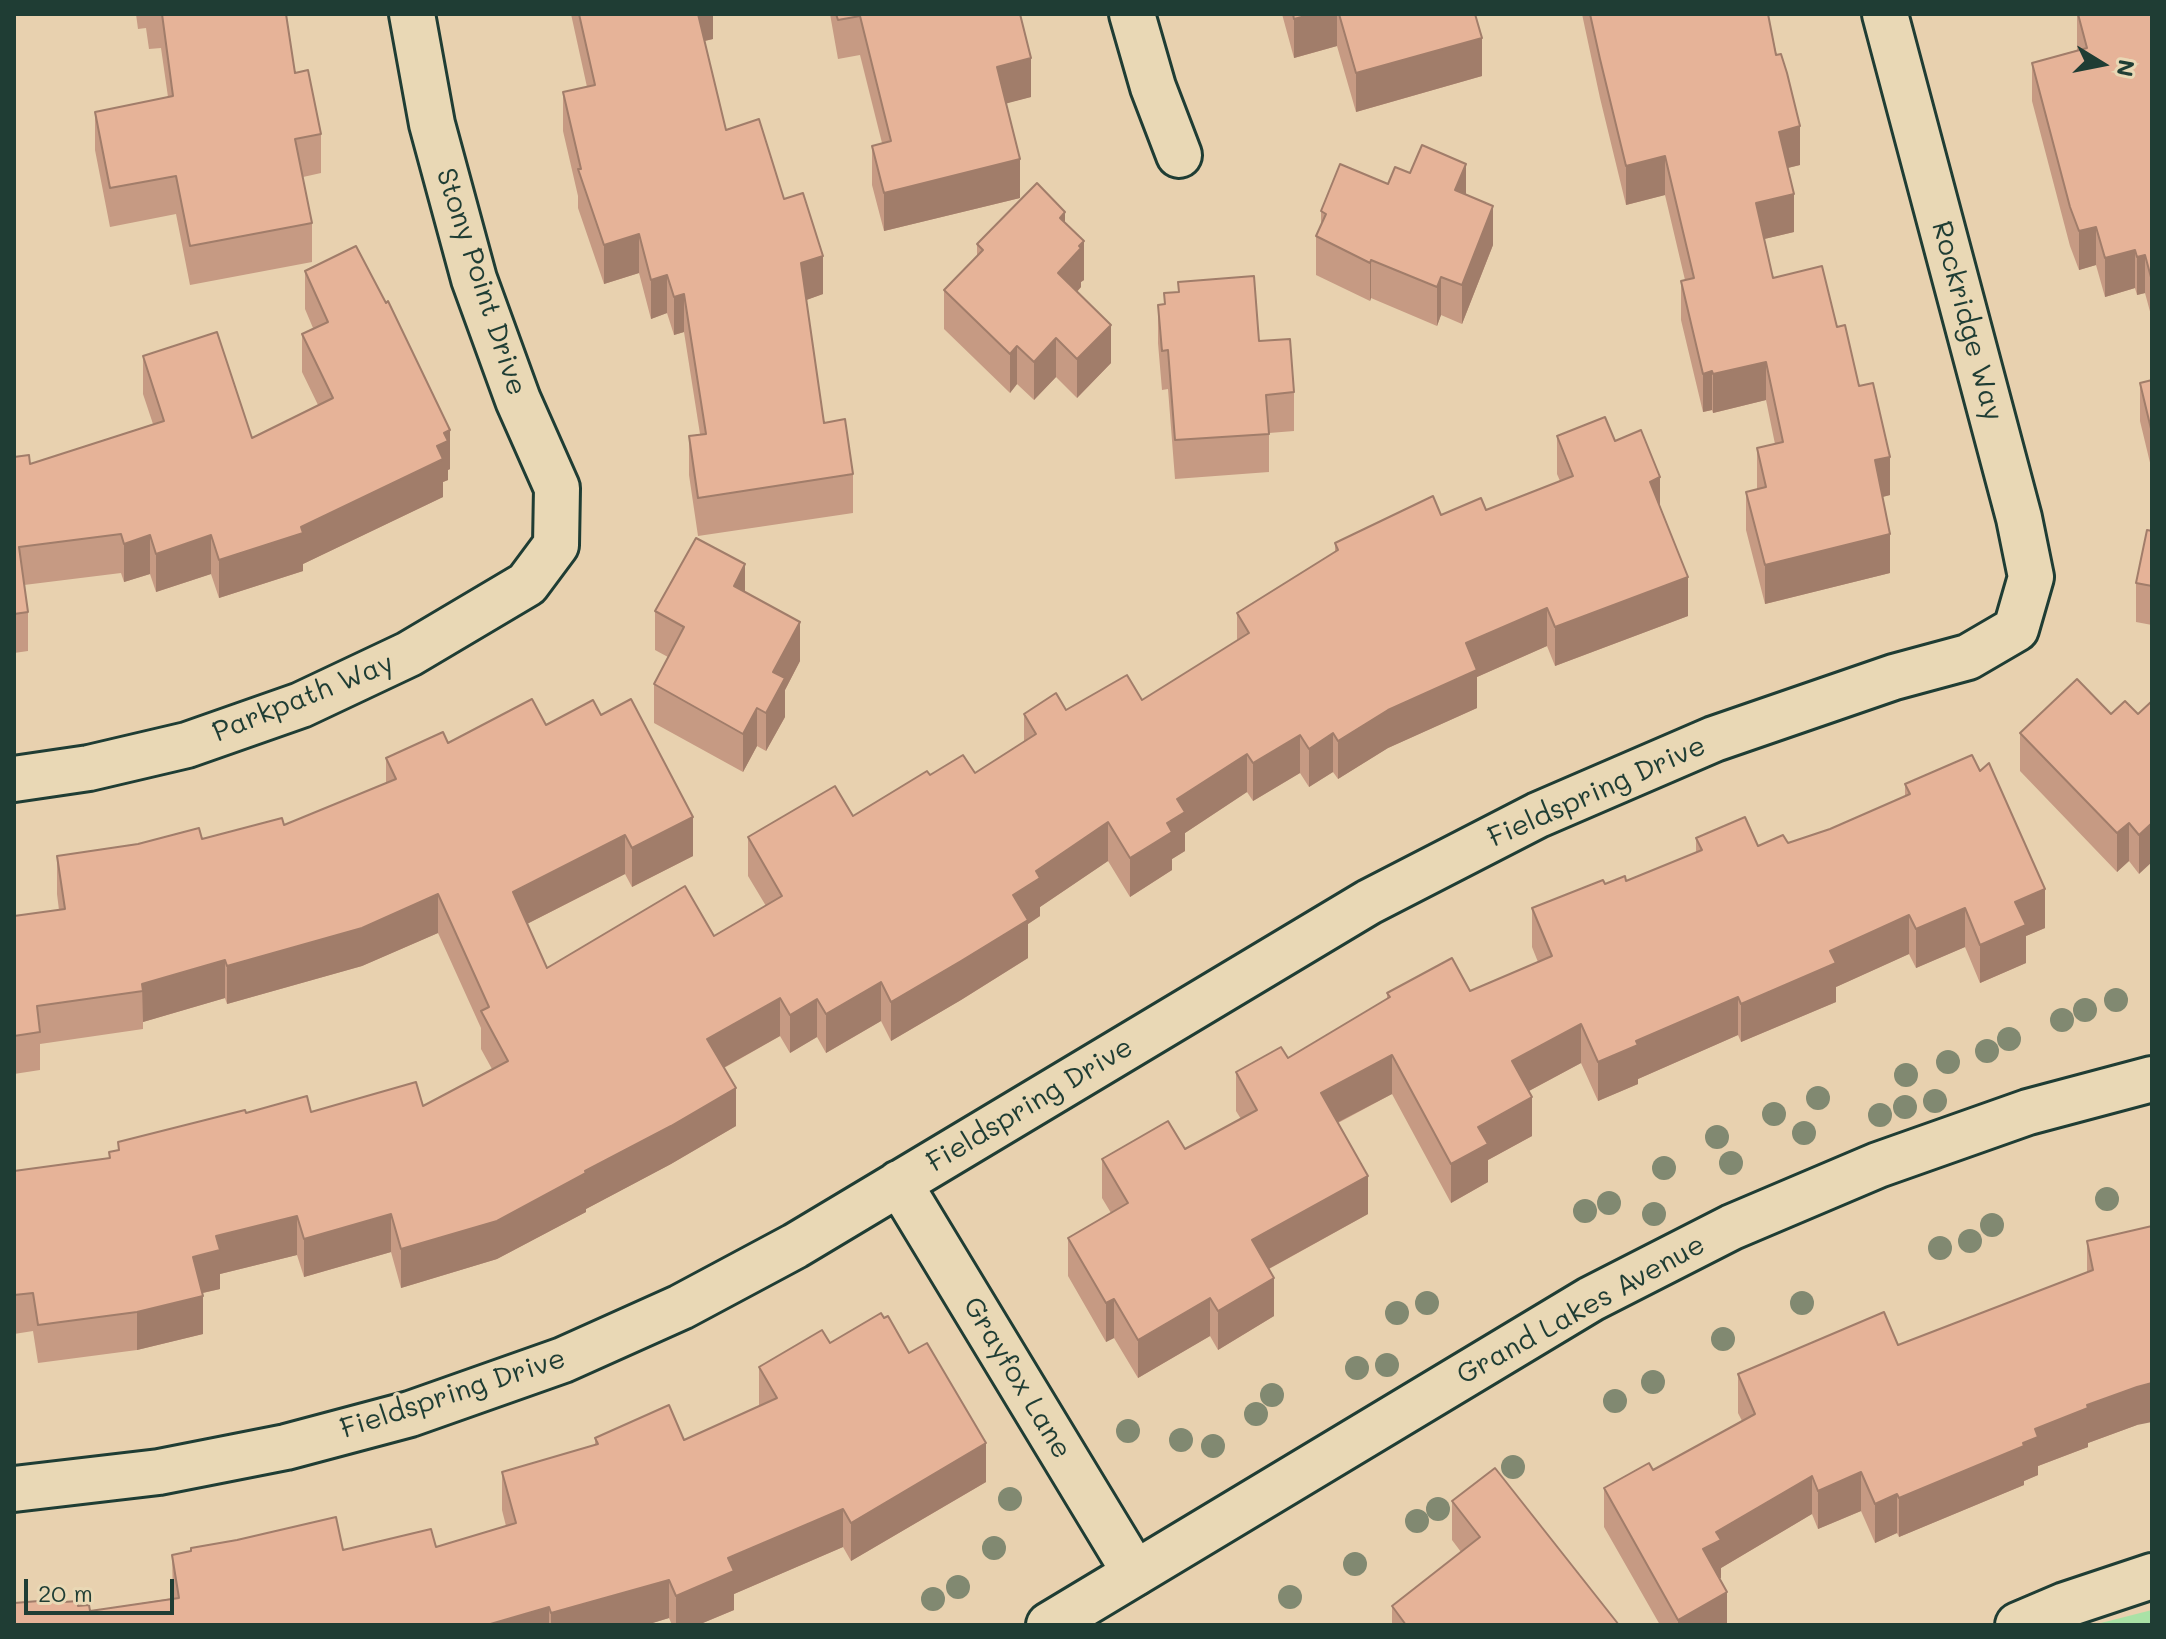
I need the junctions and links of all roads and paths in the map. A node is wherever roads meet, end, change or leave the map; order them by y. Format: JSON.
{"nodes":[{"id":1,"x":412,"y":14,"type":"edge"},
{"id":2,"x":1132,"y":14,"type":"edge"},
{"id":3,"x":1885,"y":14,"type":"edge"},
{"id":4,"x":1179,"y":155,"type":"dead end"},
{"id":5,"x":556,"y":545,"type":"joint"},
{"id":6,"x":2016,"y":629,"type":"joint"},
{"id":7,"x":14,"y":779,"type":"edge"},
{"id":8,"x":2152,"y":1079,"type":"edge"},
{"id":9,"x":899,"y":1183,"type":"junction"},
{"id":10,"x":14,"y":1489,"type":"edge"},
{"id":11,"x":1135,"y":1573,"type":"junction"},
{"id":12,"x":2152,"y":1576,"type":"edge"},
{"id":13,"x":1049,"y":1625,"type":"edge"},
{"id":14,"x":2018,"y":1625,"type":"edge"}],
"edges":[{"from":1,"to":5,"type":"street","name":"Stony Point Drive"},
{"from":2,"to":4,"type":"street"},
{"from":3,"to":6,"type":"street","name":"Rockridge Way"},
{"from":5,"to":7,"type":"street","name":"Parkpath Way"},
{"from":6,"to":9,"type":"street","name":"Fieldspring Drive"},
{"from":8,"to":11,"type":"street","name":"Grand Lakes Avenue"},
{"from":9,"to":10,"type":"street","name":"Fieldspring Drive"},
{"from":9,"to":11,"type":"street","name":"Grayfox Lane"},
{"from":11,"to":13,"type":"street","name":"Grand Lakes Avenue"},
{"from":12,"to":14,"type":"street"}]}
